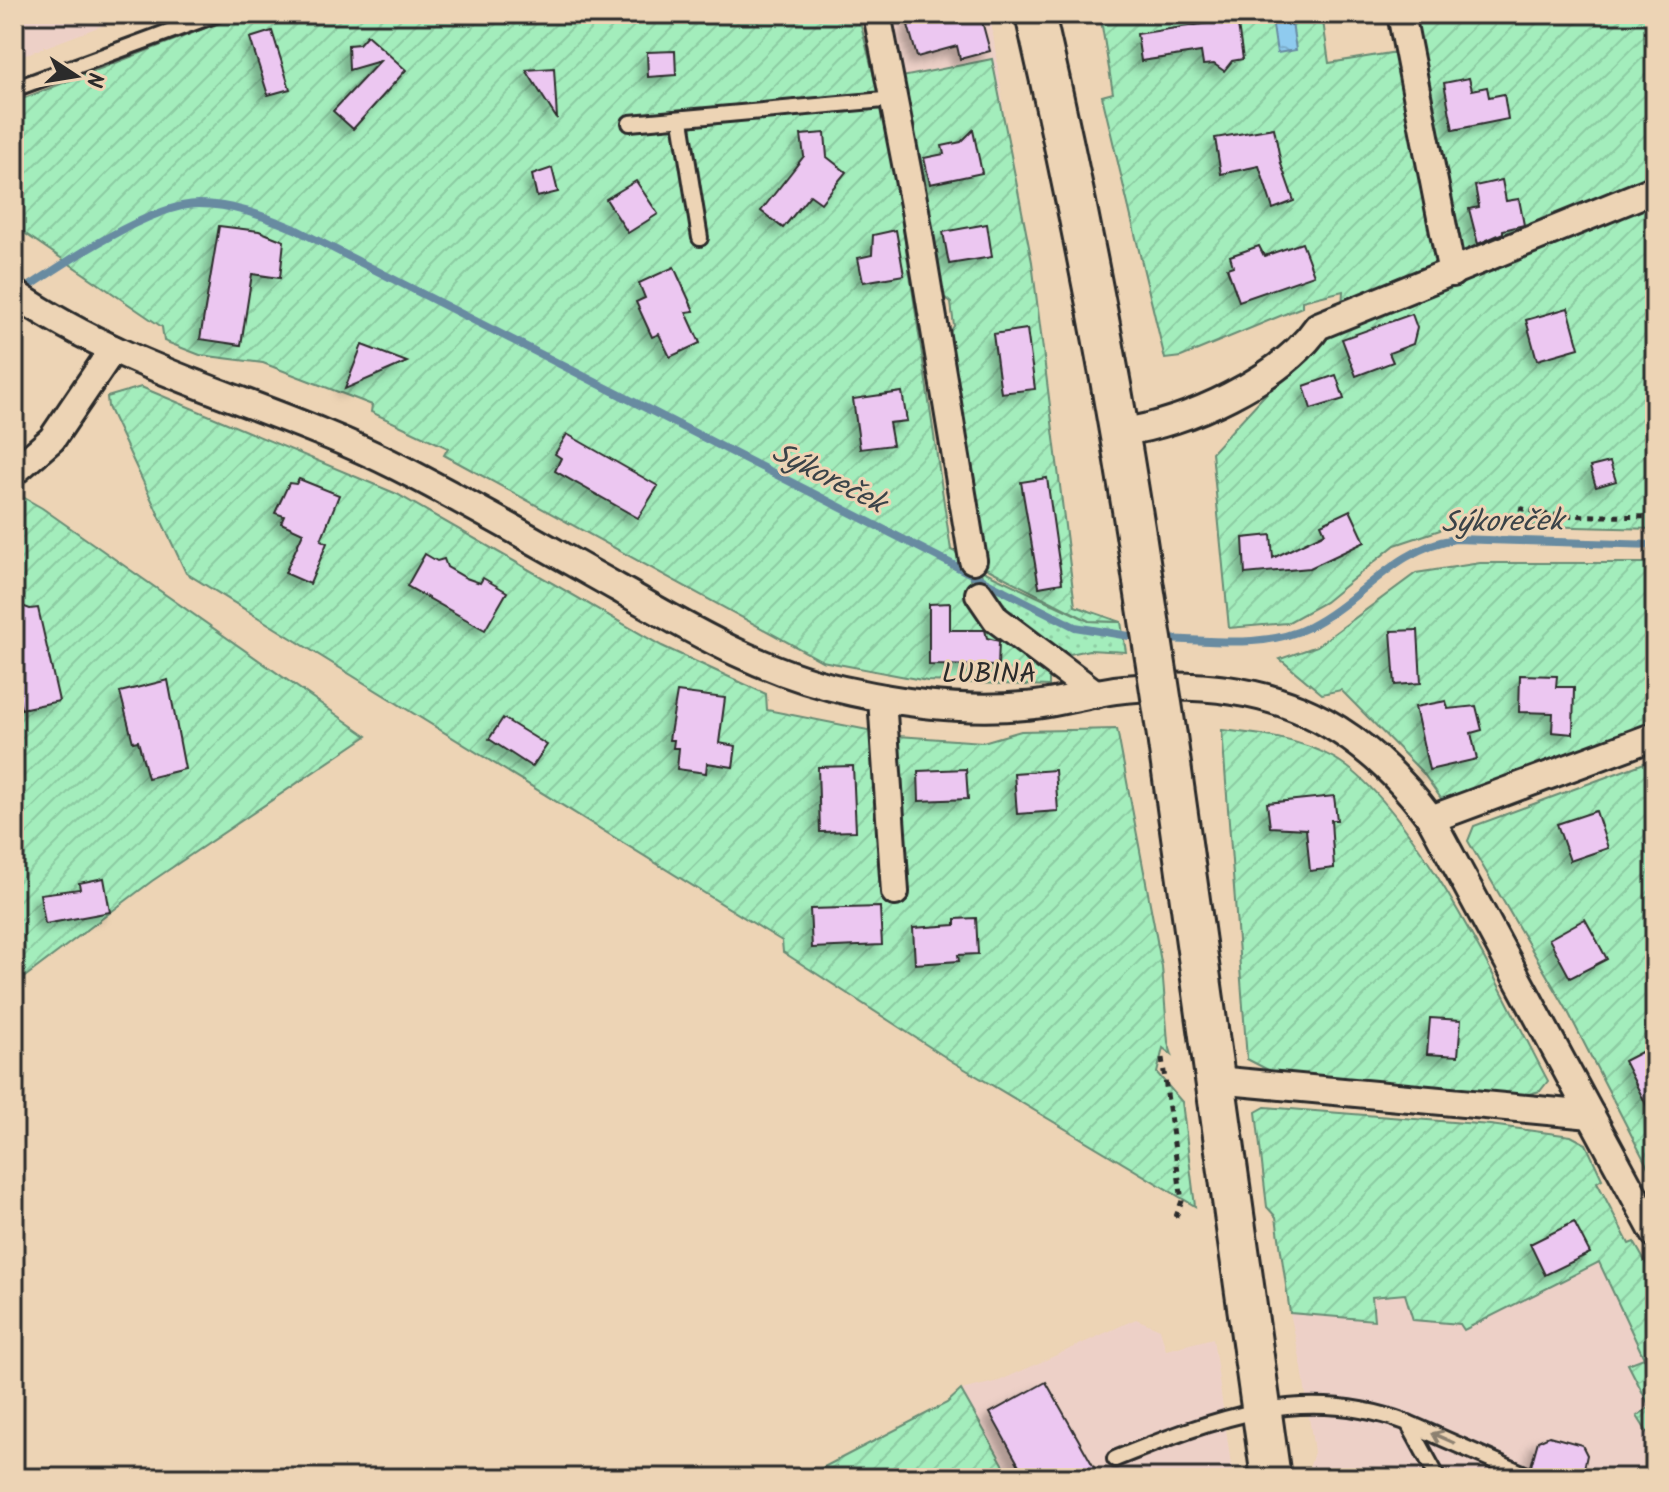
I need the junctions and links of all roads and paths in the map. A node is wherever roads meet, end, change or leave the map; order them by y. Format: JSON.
{"nodes":[{"id":1,"x":217,"y":14,"type":"edge"},
{"id":2,"x":877,"y":14,"type":"edge"},
{"id":3,"x":1035,"y":14,"type":"edge"},
{"id":4,"x":1401,"y":14,"type":"edge"},
{"id":5,"x":14,"y":89,"type":"edge"},
{"id":6,"x":895,"y":99,"type":"junction"},
{"id":7,"x":681,"y":120,"type":"junction"},
{"id":8,"x":630,"y":123,"type":"dead end"},
{"id":9,"x":1655,"y":189,"type":"edge"},
{"id":10,"x":700,"y":238,"type":"dead end"},
{"id":11,"x":1452,"y":273,"type":"junction"},
{"id":12,"x":14,"y":293,"type":"edge"},
{"id":13,"x":113,"y":349,"type":"junction"},
{"id":14,"x":1122,"y":432,"type":"junction"},
{"id":15,"x":14,"y":472,"type":"edge"},
{"id":16,"x":1519,"y":508,"type":"dead end"},
{"id":17,"x":1655,"y":517,"type":"edge"},
{"id":18,"x":973,"y":560,"type":"dead end"},
{"id":19,"x":979,"y":594,"type":"dead end"},
{"id":20,"x":1096,"y":694,"type":"junction"},
{"id":21,"x":882,"y":698,"type":"junction"},
{"id":22,"x":1655,"y":736,"type":"edge"},
{"id":23,"x":1431,"y":819,"type":"junction"},
{"id":24,"x":895,"y":892,"type":"dead end"},
{"id":25,"x":1162,"y":1058,"type":"dead end"},
{"id":26,"x":1216,"y":1080,"type":"junction"},
{"id":27,"x":1591,"y":1115,"type":"junction"},
{"id":28,"x":1175,"y":1219,"type":"dead end"},
{"id":29,"x":1655,"y":1234,"type":"edge"},
{"id":30,"x":1261,"y":1411,"type":"junction"},
{"id":31,"x":1408,"y":1423,"type":"junction"},
{"id":32,"x":1115,"y":1459,"type":"dead end"},
{"id":33,"x":1529,"y":1476,"type":"dead end"},
{"id":34,"x":1271,"y":1478,"type":"edge"},
{"id":35,"x":1438,"y":1478,"type":"edge"}],
"edges":[{"from":1,"to":5,"type":"lane"},
{"from":2,"to":6,"type":"street"},
{"from":3,"to":14,"type":"main road"},
{"from":4,"to":11,"type":"street"},
{"from":6,"to":7,"type":"lane"},
{"from":6,"to":18,"type":"street"},
{"from":7,"to":8,"type":"lane"},
{"from":7,"to":10,"type":"lane"},
{"from":9,"to":11,"type":"street"},
{"from":11,"to":14,"type":"street"},
{"from":12,"to":13,"type":"street","name":"LUBINA"},
{"from":13,"to":15,"type":"street"},
{"from":13,"to":21,"type":"street","name":"LUBINA"},
{"from":14,"to":26,"type":"main road","bridge":true},
{"from":16,"to":17,"type":"path"},
{"from":19,"to":20,"type":"street"},
{"from":20,"to":21,"type":"street","name":"LUBINA"},
{"from":20,"to":23,"type":"street","name":"LUBINA"},
{"from":21,"to":24,"type":"street"},
{"from":22,"to":23,"type":"street"},
{"from":23,"to":27,"type":"street","name":"LUBINA"},
{"from":25,"to":28,"type":"path"},
{"from":26,"to":27,"type":"street"},
{"from":26,"to":30,"type":"main road"},
{"from":27,"to":29,"type":"street","name":"LUBINA"},
{"from":30,"to":31,"type":"lane"},
{"from":30,"to":32,"type":"lane"},
{"from":30,"to":34,"type":"main road"},
{"from":33,"to":31,"type":"lane","one_way":true},
{"from":31,"to":35,"type":"lane"}]}
